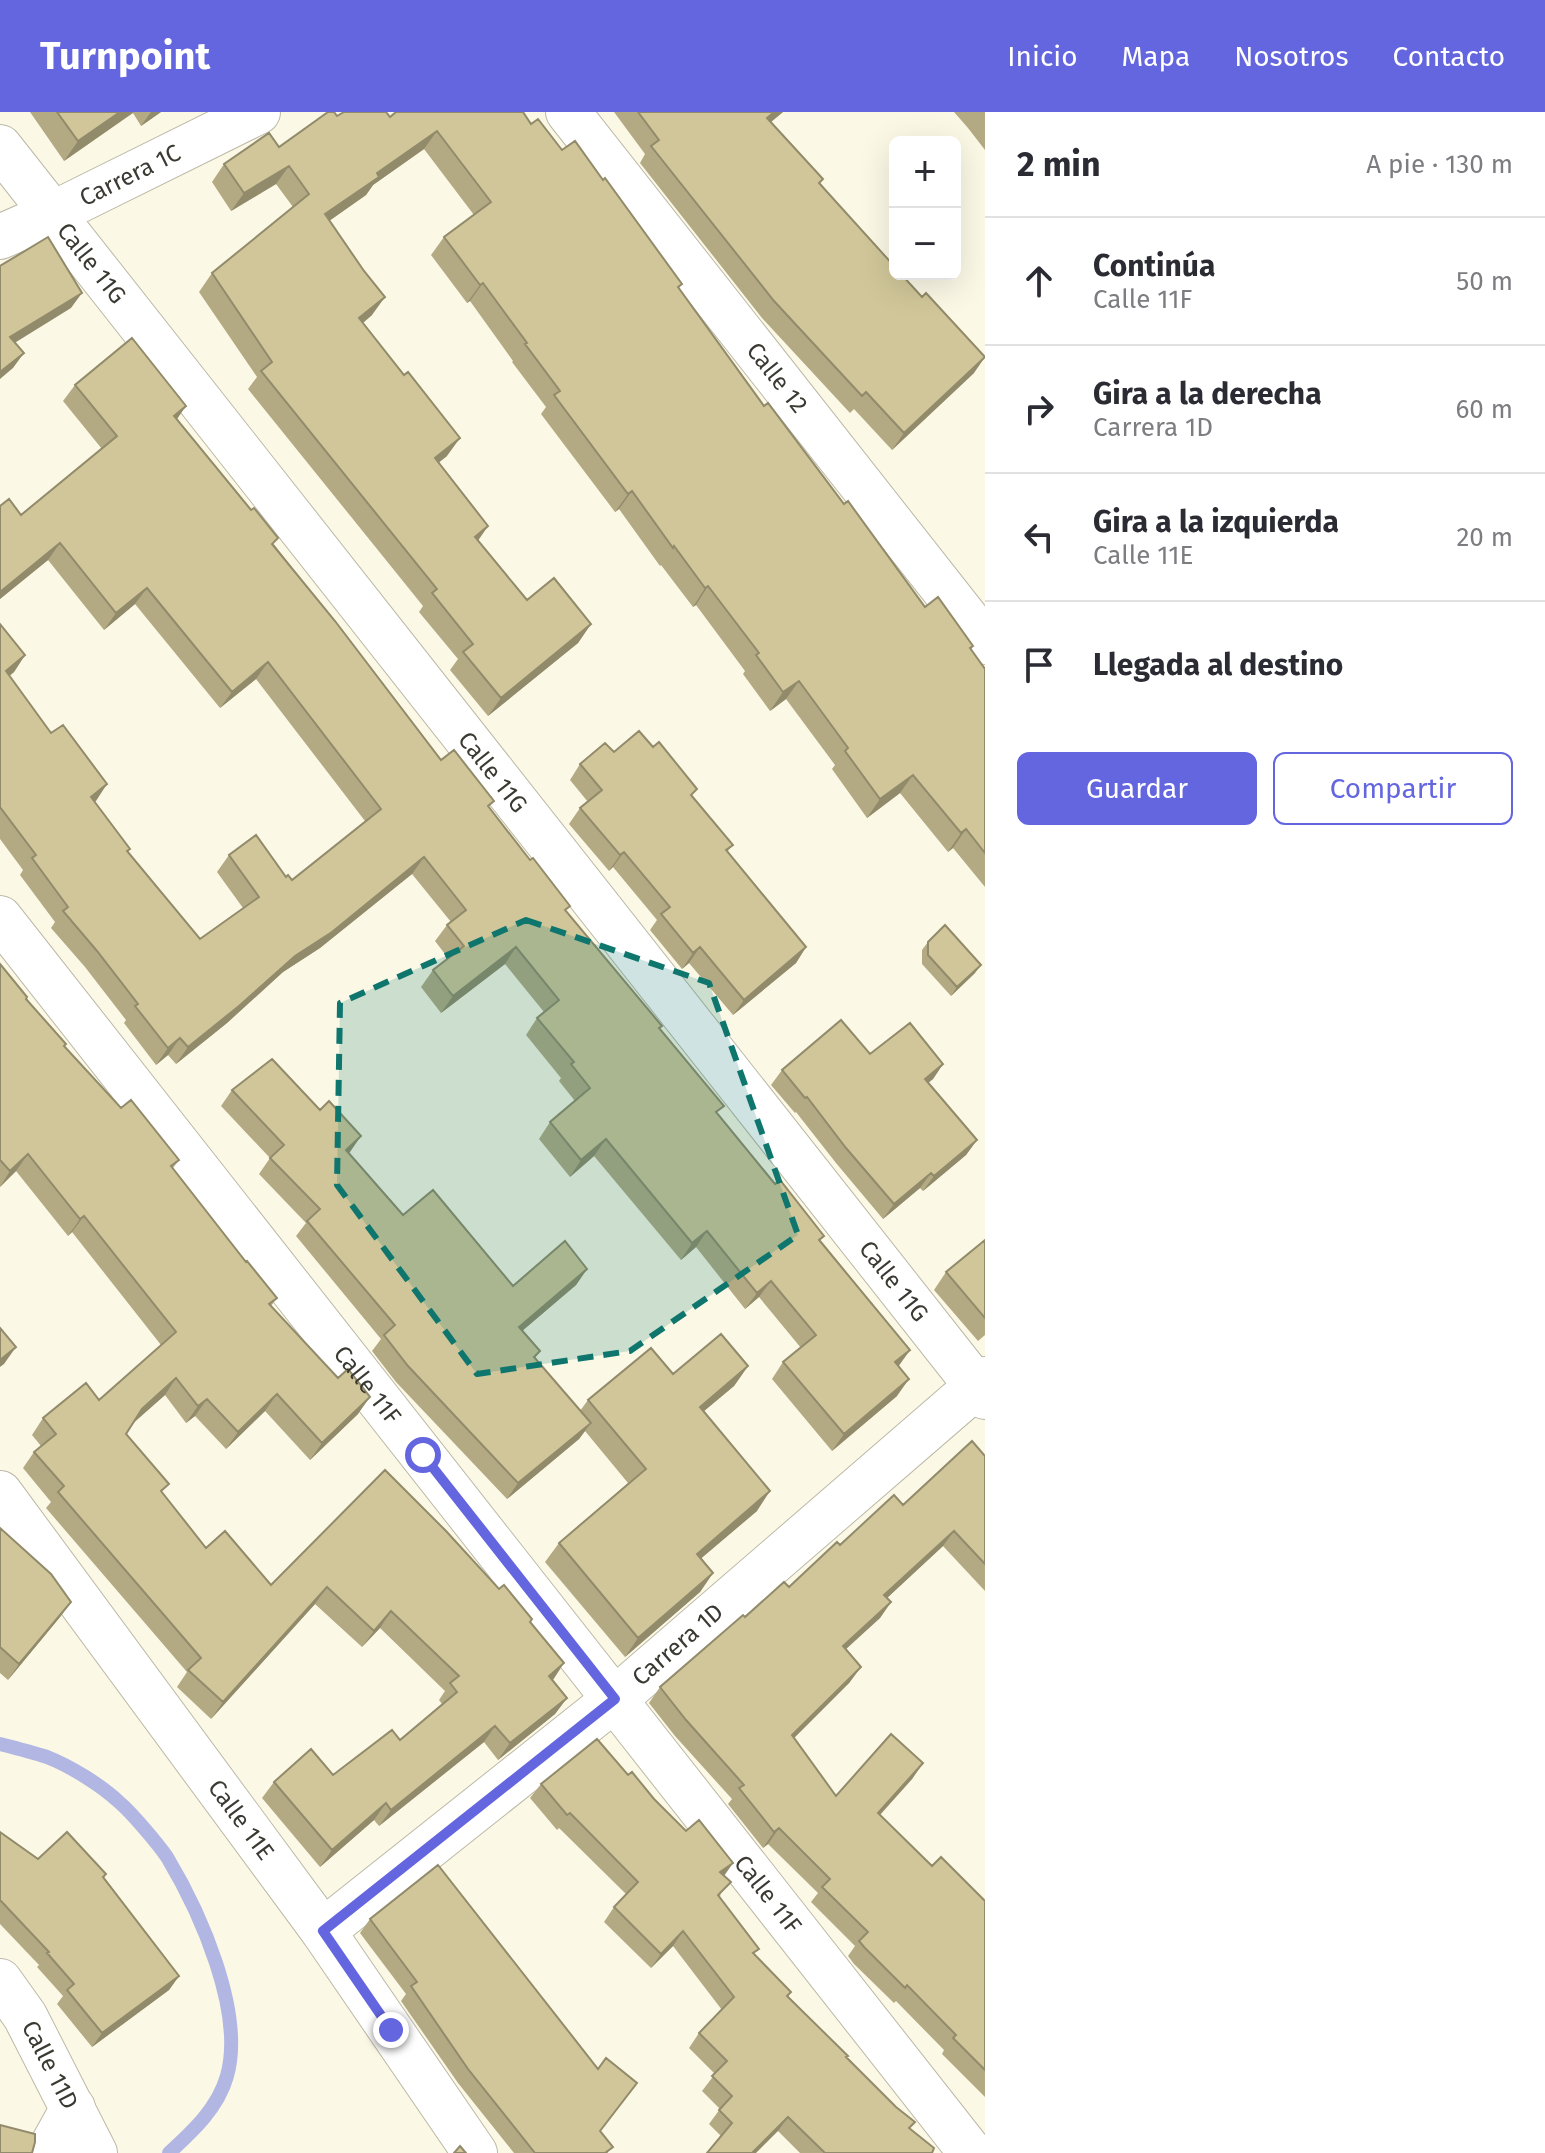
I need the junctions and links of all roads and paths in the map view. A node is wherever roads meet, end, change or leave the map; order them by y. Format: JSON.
{"nodes":[{"id":1,"x":258,"y":112,"type":"edge"},
{"id":2,"x":568,"y":112,"type":"edge"},
{"id":3,"x":0,"y":147,"type":"edge"},
{"id":4,"x":52,"y":214,"type":"junction"},
{"id":5,"x":0,"y":237,"type":"edge"},
{"id":6,"x":985,"y":642,"type":"edge"},
{"id":7,"x":0,"y":918,"type":"edge"},
{"id":8,"x":982,"y":1387,"type":"edge"},
{"id":9,"x":0,"y":1493,"type":"edge"},
{"id":10,"x":615,"y":1699,"type":"junction"},
{"id":11,"x":323,"y":1931,"type":"junction"},
{"id":12,"x":0,"y":1981,"type":"edge"},
{"id":13,"x":73,"y":2108,"type":"junction"},
{"id":14,"x":48,"y":2153,"type":"edge"},
{"id":15,"x":95,"y":2153,"type":"edge"},
{"id":16,"x":475,"y":2153,"type":"edge"},
{"id":17,"x":971,"y":2153,"type":"edge"}],
"edges":[{"from":1,"to":4,"type":"street","name":"Carrera 1C"},
{"from":2,"to":6,"type":"street","name":"Calle 12"},
{"from":3,"to":4,"type":"street","name":"Calle 11G"},
{"from":4,"to":5,"type":"street","name":"Carrera 1C"},
{"from":4,"to":8,"type":"street","name":"Calle 11G"},
{"from":7,"to":10,"type":"street","name":"Calle 11F"},
{"from":8,"to":10,"type":"street","name":"Carrera 1D"},
{"from":9,"to":11,"type":"street","name":"Calle 11E"},
{"from":10,"to":11,"type":"street","name":"Carrera 1D"},
{"from":10,"to":17,"type":"street","name":"Calle 11F"},
{"from":11,"to":16,"type":"street","name":"Calle 11E"},
{"from":12,"to":13,"type":"street","name":"Calle 11D"},
{"from":13,"to":14,"type":"street"},
{"from":13,"to":15,"type":"street","name":"Calle 11D"}]}
